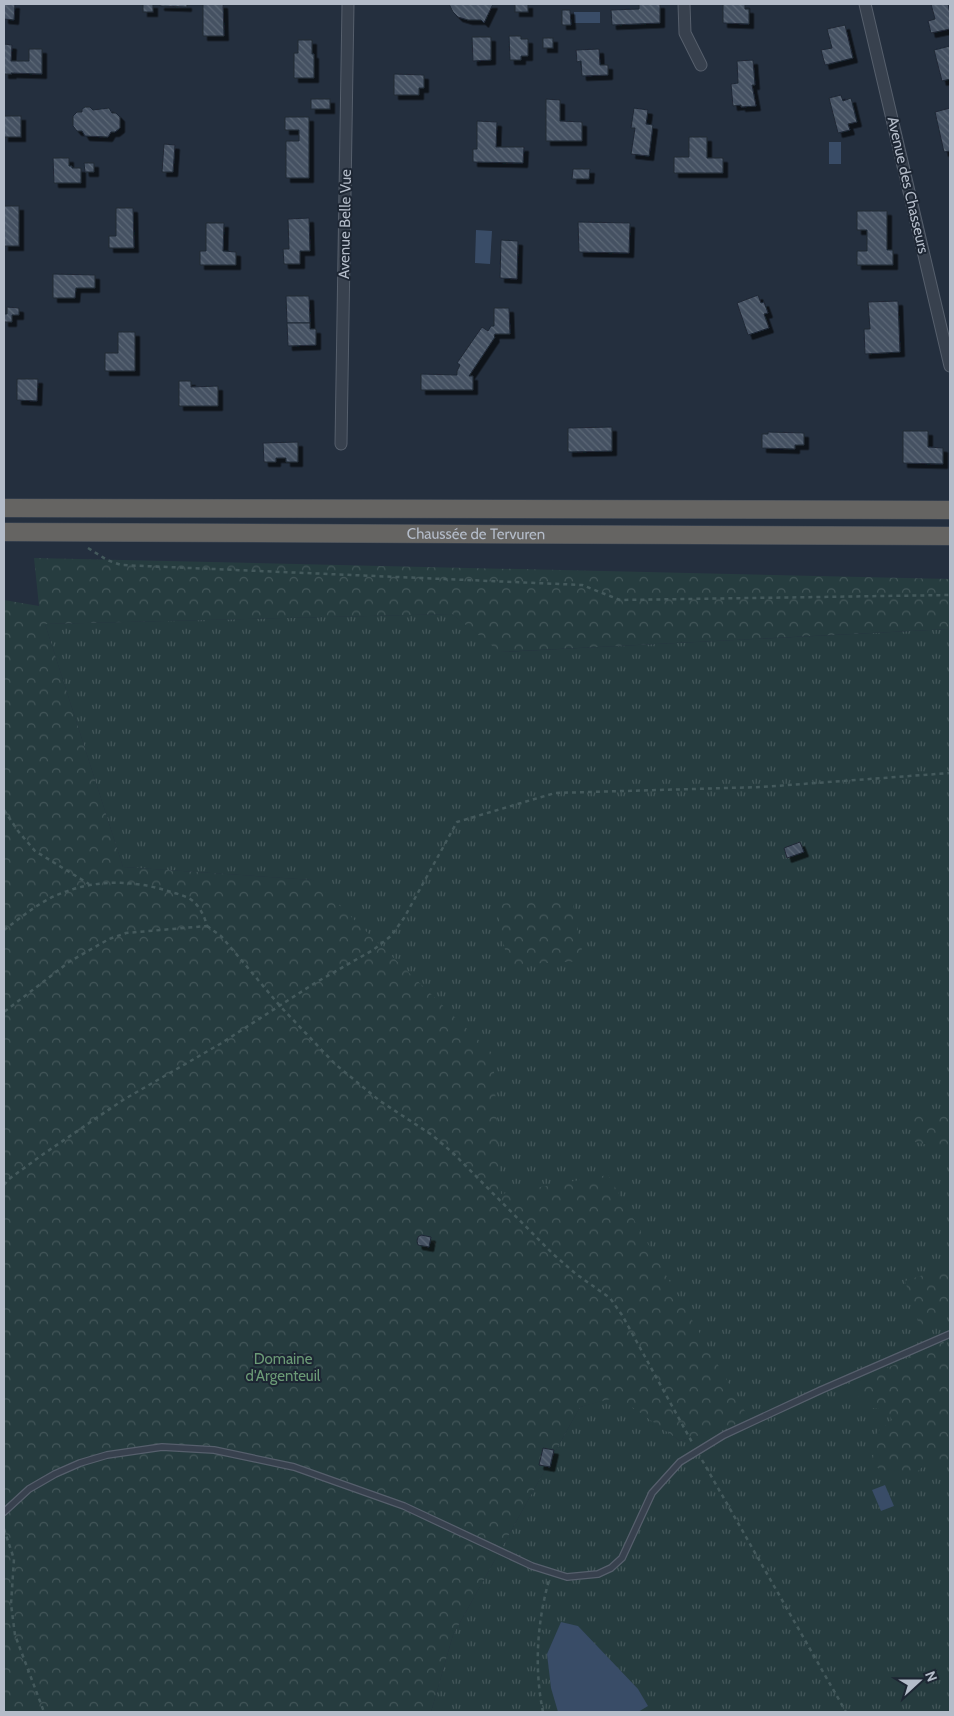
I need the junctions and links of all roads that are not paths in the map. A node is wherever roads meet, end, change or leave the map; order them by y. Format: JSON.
{"nodes":[{"id":1,"x":348,"y":4,"type":"edge"},
{"id":2,"x":684,"y":4,"type":"edge"},
{"id":3,"x":865,"y":4,"type":"edge"},
{"id":4,"x":701,"y":65,"type":"dead end"},
{"id":5,"x":950,"y":366,"type":"edge"},
{"id":6,"x":341,"y":444,"type":"dead end"},
{"id":7,"x":4,"y":508,"type":"edge"},
{"id":8,"x":950,"y":510,"type":"edge"},
{"id":9,"x":4,"y":532,"type":"edge"},
{"id":10,"x":950,"y":536,"type":"edge"},
{"id":11,"x":950,"y":1334,"type":"edge"},
{"id":12,"x":4,"y":1512,"type":"edge"}],
"edges":[{"from":1,"to":6,"type":"street","name":"Avenue Belle Vue"},
{"from":2,"to":4,"type":"street"},
{"from":3,"to":5,"type":"street","name":"Avenue des Chasseurs"},
{"from":7,"to":8,"type":"highway","name":"Chaussée de Tervuren"},
{"from":9,"to":10,"type":"highway","name":"Chaussée de Tervuren"},
{"from":11,"to":12,"type":"lane"}]}
